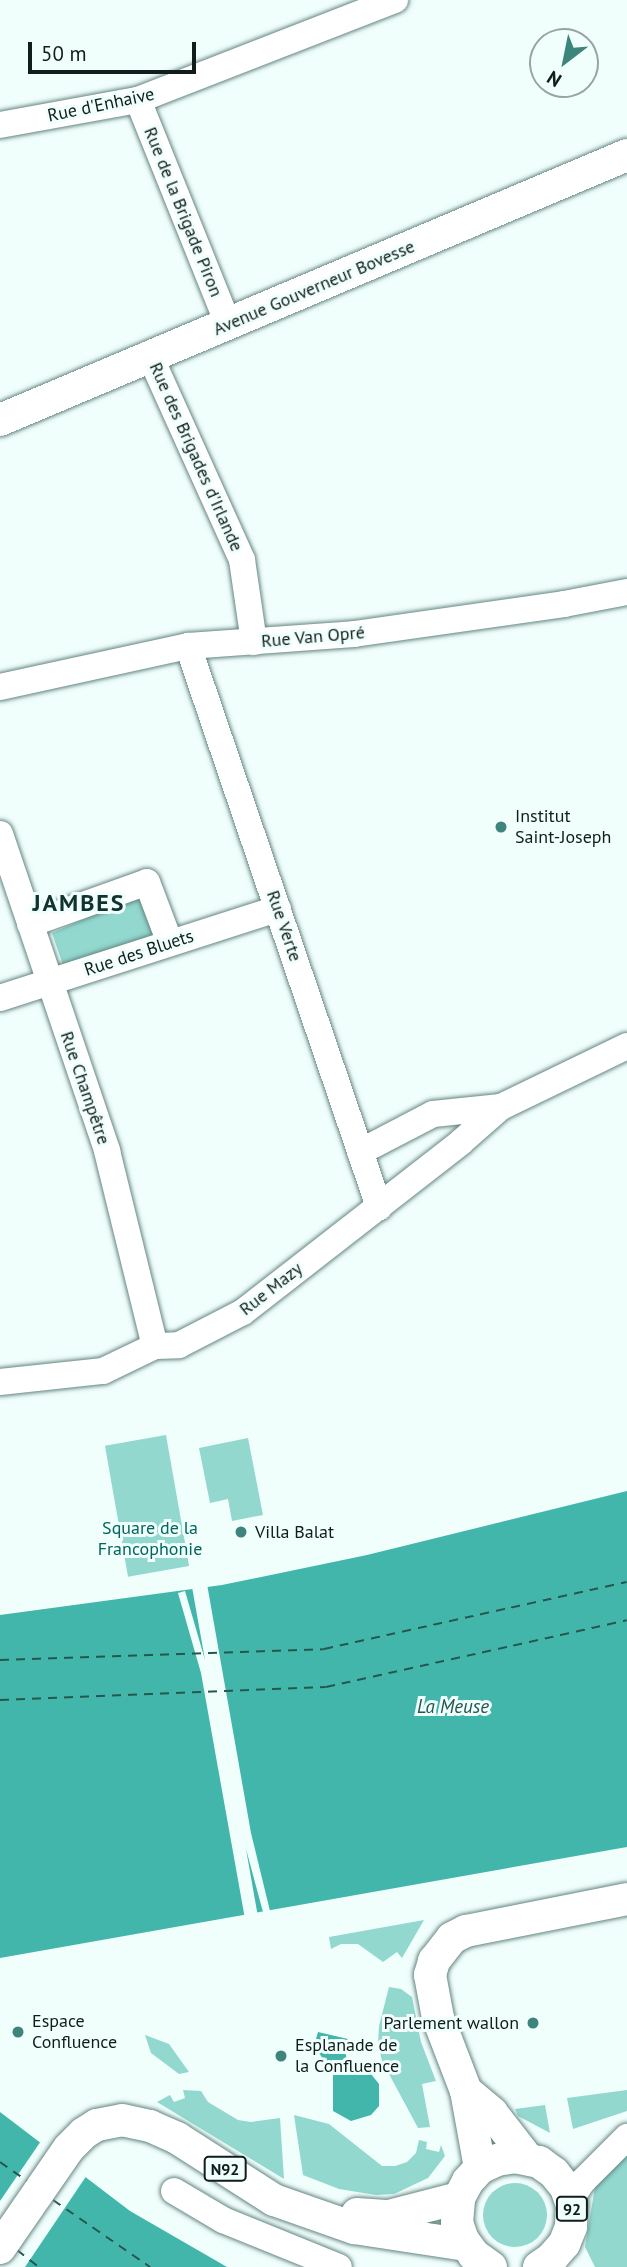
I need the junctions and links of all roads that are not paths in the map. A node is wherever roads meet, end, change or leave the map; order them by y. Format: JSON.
{"nodes":[{"id":1,"x":387,"y":4,"type":"edge"},
{"id":2,"x":138,"y":100,"type":"junction"},
{"id":3,"x":0,"y":125,"type":"edge"},
{"id":4,"x":627,"y":155,"type":"edge"},
{"id":5,"x":228,"y":324,"type":"junction"},
{"id":6,"x":150,"y":356,"type":"junction"},
{"id":7,"x":0,"y":420,"type":"edge"},
{"id":8,"x":627,"y":592,"type":"edge"},
{"id":9,"x":254,"y":642,"type":"junction"},
{"id":10,"x":188,"y":646,"type":"junction"},
{"id":11,"x":0,"y":687,"type":"edge"},
{"id":12,"x":0,"y":834,"type":"edge"},
{"id":13,"x":278,"y":908,"type":"junction"},
{"id":14,"x":30,"y":924,"type":"junction"},
{"id":15,"x":170,"y":943,"type":"junction"},
{"id":16,"x":50,"y":982,"type":"junction"},
{"id":17,"x":0,"y":998,"type":"edge"},
{"id":18,"x":627,"y":1046,"type":"edge"},
{"id":19,"x":501,"y":1107,"type":"junction"},
{"id":20,"x":360,"y":1152,"type":"junction"},
{"id":21,"x":379,"y":1207,"type":"junction"},
{"id":22,"x":155,"y":1346,"type":"junction"},
{"id":23,"x":0,"y":1382,"type":"edge"},
{"id":24,"x":627,"y":1899,"type":"edge"},
{"id":25,"x":466,"y":2091,"type":"junction"},
{"id":26,"x":627,"y":2137,"type":"edge"},
{"id":27,"x":527,"y":2158,"type":"junction"},
{"id":28,"x":481,"y":2168,"type":"junction"},
{"id":29,"x":174,"y":2191,"type":"dead end"},
{"id":30,"x":459,"y":2198,"type":"junction"},
{"id":31,"x":570,"y":2200,"type":"junction"},
{"id":32,"x":328,"y":2218,"type":"junction"},
{"id":33,"x":0,"y":2248,"type":"edge"},
{"id":34,"x":570,"y":2256,"type":"edge"},
{"id":35,"x":477,"y":2260,"type":"edge"},
{"id":36,"x":339,"y":2267,"type":"edge"},
{"id":37,"x":539,"y":2267,"type":"edge"}],
"edges":[{"from":1,"to":2,"type":"street","name":"Rue d'Enhaive"},
{"from":2,"to":3,"type":"street","name":"Rue d'Enhaive"},
{"from":2,"to":5,"type":"street","name":"Rue de la Brigade Piron"},
{"from":4,"to":5,"type":"main road","name":"Avenue Gouverneur Bovesse"},
{"from":5,"to":6,"type":"main road","name":"Avenue Gouverneur Bovesse"},
{"from":6,"to":7,"type":"main road","name":"Avenue Gouverneur Bovesse"},
{"from":6,"to":9,"type":"street","name":"Rue des Brigades d'Irlande"},
{"from":8,"to":9,"type":"street","name":"Rue Van Opré"},
{"from":9,"to":10,"type":"street","name":"Rue Van Opré"},
{"from":10,"to":11,"type":"street","name":"Rue Van Opré"},
{"from":10,"to":13,"type":"street","name":"Rue Verte"},
{"from":12,"to":14,"type":"street","name":"Rue Champêtre"},
{"from":13,"to":15,"type":"street","name":"Rue des Bluets"},
{"from":13,"to":20,"type":"street","name":"Rue Verte"},
{"from":14,"to":15,"type":"street"},
{"from":14,"to":16,"type":"street","name":"Rue Champêtre"},
{"from":15,"to":16,"type":"street","name":"Rue des Bluets"},
{"from":16,"to":17,"type":"street","name":"Rue des Bluets"},
{"from":16,"to":22,"type":"street","name":"Rue Champêtre"},
{"from":18,"to":19,"type":"street","name":"Rue Mazy"},
{"from":19,"to":20,"type":"street","name":"Rue Mazy"},
{"from":19,"to":21,"type":"street","name":"Rue Mazy"},
{"from":20,"to":21,"type":"street","name":"Rue Verte"},
{"from":21,"to":22,"type":"street","name":"Rue Mazy"},
{"from":22,"to":23,"type":"street","name":"Rue Mazy"},
{"from":24,"to":25,"type":"main road"},
{"from":25,"to":27,"type":"main road"},
{"from":25,"to":28,"type":"main road"},
{"from":26,"to":31,"type":"street"},
{"from":27,"to":28,"type":"main road"},
{"from":27,"to":31,"type":"main road","number":"92"},
{"from":28,"to":30,"type":"main road"},
{"from":29,"to":36,"type":"street"},
{"from":30,"to":32,"type":"main road","number":"N92"},
{"from":30,"to":35,"type":"main road"},
{"from":31,"to":34,"type":"main road","number":"92"},
{"from":32,"to":33,"type":"main road","number":"N92"},
{"from":32,"to":35,"type":"main road","number":"N92"},
{"from":34,"to":37,"type":"main road","number":"92"}]}
